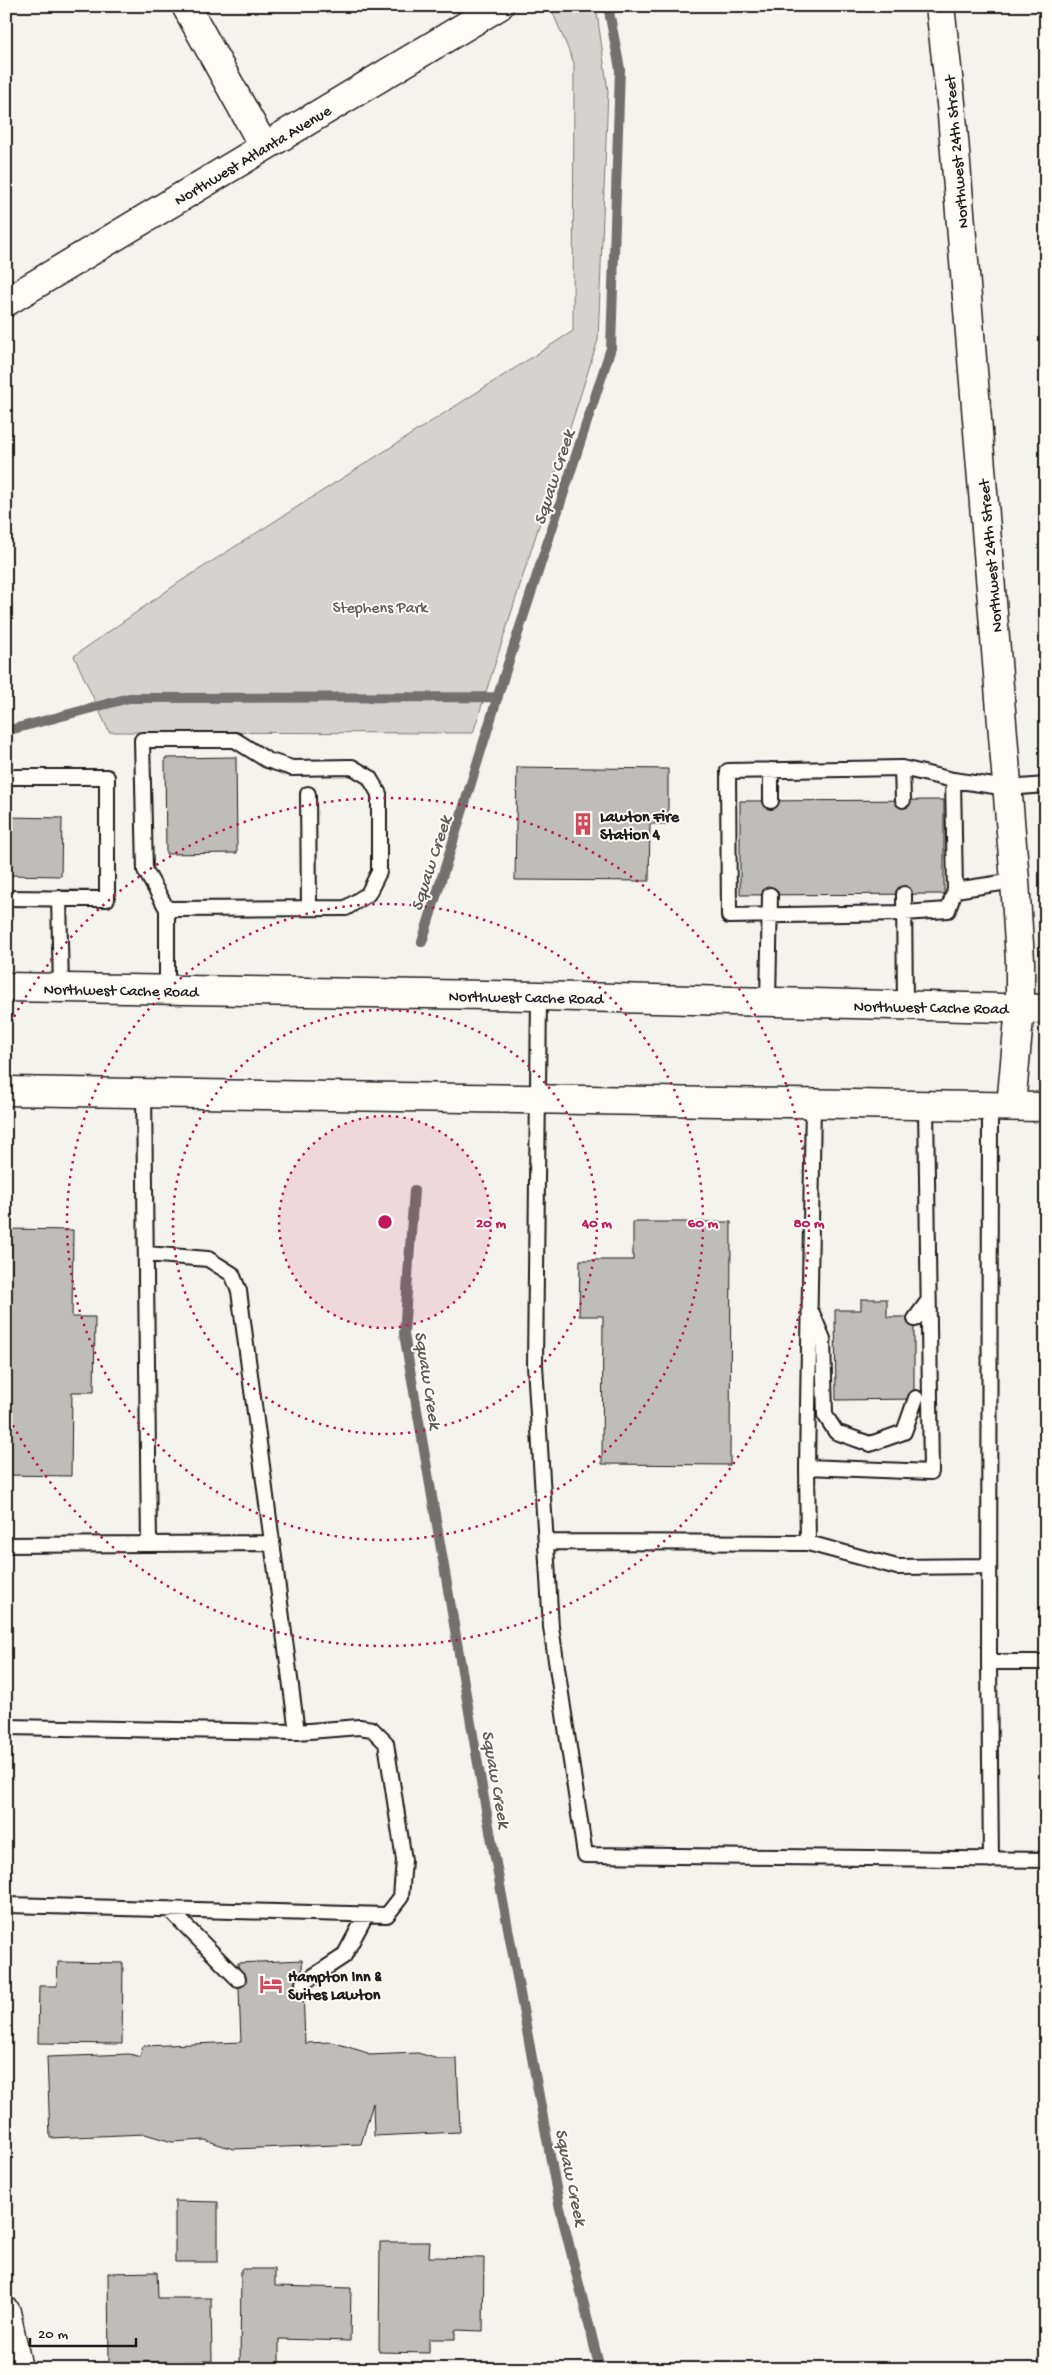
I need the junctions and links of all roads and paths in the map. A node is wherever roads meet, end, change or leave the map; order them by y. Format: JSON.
{"nodes":[{"id":1,"x":186,"y":6,"type":"edge"},
{"id":2,"x":499,"y":6,"type":"edge"},
{"id":3,"x":940,"y":6,"type":"edge"},
{"id":4,"x":264,"y":146,"type":"junction"},
{"id":5,"x":6,"y":302,"type":"edge"},
{"id":6,"x":902,"y":768,"type":"junction"},
{"id":7,"x":770,"y":770,"type":"junction"},
{"id":8,"x":6,"y":777,"type":"edge"},
{"id":9,"x":953,"y":780,"type":"junction"},
{"id":10,"x":1046,"y":785,"type":"edge"},
{"id":11,"x":1008,"y":788,"type":"junction"},
{"id":12,"x":308,"y":794,"type":"dead end"},
{"id":13,"x":903,"y":800,"type":"dead end"},
{"id":14,"x":771,"y":801,"type":"dead end"},
{"id":15,"x":1015,"y":881,"type":"junction"},
{"id":16,"x":955,"y":890,"type":"junction"},
{"id":17,"x":904,"y":894,"type":"dead end"},
{"id":18,"x":770,"y":895,"type":"dead end"},
{"id":19,"x":6,"y":898,"type":"edge"},
{"id":20,"x":59,"y":898,"type":"junction"},
{"id":21,"x":309,"y":908,"type":"junction"},
{"id":22,"x":167,"y":909,"type":"junction"},
{"id":23,"x":904,"y":913,"type":"junction"},
{"id":24,"x":770,"y":915,"type":"junction"},
{"id":25,"x":6,"y":987,"type":"edge"},
{"id":26,"x":61,"y":988,"type":"junction"},
{"id":27,"x":167,"y":990,"type":"junction"},
{"id":28,"x":539,"y":996,"type":"junction"},
{"id":29,"x":768,"y":1001,"type":"junction"},
{"id":30,"x":905,"y":1005,"type":"junction"},
{"id":31,"x":1033,"y":1008,"type":"edge"},
{"id":32,"x":6,"y":1091,"type":"edge"},
{"id":33,"x":144,"y":1093,"type":"junction"},
{"id":34,"x":537,"y":1099,"type":"junction"},
{"id":35,"x":813,"y":1103,"type":"junction"},
{"id":36,"x":926,"y":1105,"type":"junction"},
{"id":37,"x":1001,"y":1106,"type":"junction"},
{"id":38,"x":1046,"y":1107,"type":"edge"},
{"id":39,"x":146,"y":1254,"type":"junction"},
{"id":40,"x":928,"y":1301,"type":"junction"},
{"id":41,"x":809,"y":1308,"type":"junction"},
{"id":42,"x":916,"y":1318,"type":"dead end"},
{"id":43,"x":916,"y":1398,"type":"dead end"},
{"id":44,"x":806,"y":1467,"type":"junction"},
{"id":45,"x":546,"y":1542,"type":"junction"},
{"id":46,"x":272,"y":1543,"type":"junction"},
{"id":47,"x":808,"y":1543,"type":"junction"},
{"id":48,"x":149,"y":1544,"type":"junction"},
{"id":49,"x":6,"y":1545,"type":"edge"},
{"id":50,"x":989,"y":1566,"type":"junction"},
{"id":51,"x":989,"y":1662,"type":"junction"},
{"id":52,"x":1046,"y":1662,"type":"edge"},
{"id":53,"x":6,"y":1727,"type":"edge"},
{"id":54,"x":297,"y":1732,"type":"junction"},
{"id":55,"x":991,"y":1860,"type":"junction"},
{"id":56,"x":1046,"y":1860,"type":"edge"},
{"id":57,"x":7,"y":1904,"type":"edge"},
{"id":58,"x":169,"y":1909,"type":"junction"},
{"id":59,"x":366,"y":1914,"type":"junction"},
{"id":60,"x":238,"y":1979,"type":"dead end"},
{"id":61,"x":303,"y":1983,"type":"dead end"},
{"id":62,"x":6,"y":2312,"type":"edge"},
{"id":63,"x":18,"y":2369,"type":"edge"}],
"edges":[{"from":1,"to":4,"type":"main road"},
{"from":2,"to":4,"type":"main road","name":"Northwest Atlanta Avenue"},
{"from":3,"to":11,"type":"main road","name":"Northwest 24th Street"},
{"from":4,"to":5,"type":"main road","name":"Northwest Atlanta Avenue"},
{"from":6,"to":7,"type":"lane"},
{"from":6,"to":9,"type":"lane"},
{"from":6,"to":13,"type":"lane"},
{"from":7,"to":14,"type":"lane"},
{"from":7,"to":24,"type":"lane"},
{"from":8,"to":20,"type":"lane"},
{"from":9,"to":11,"type":"lane"},
{"from":9,"to":16,"type":"lane"},
{"from":10,"to":11,"type":"lane"},
{"from":11,"to":15,"type":"main road","name":"Northwest 24th Street"},
{"from":12,"to":21,"type":"lane"},
{"from":15,"to":16,"type":"lane"},
{"from":15,"to":31,"type":"main road","name":"Northwest 24th Street"},
{"from":16,"to":23,"type":"lane"},
{"from":17,"to":23,"type":"lane"},
{"from":18,"to":24,"type":"lane"},
{"from":19,"to":20,"type":"lane"},
{"from":20,"to":26,"type":"lane"},
{"from":21,"to":22,"type":"lane"},
{"from":21,"to":22,"type":"lane"},
{"from":22,"to":27,"type":"lane"},
{"from":23,"to":24,"type":"lane"},
{"from":23,"to":30,"type":"lane"},
{"from":24,"to":29,"type":"lane"},
{"from":25,"to":26,"type":"main road","name":"Northwest Cache Road"},
{"from":26,"to":27,"type":"main road","name":"Northwest Cache Road"},
{"from":27,"to":28,"type":"main road","name":"Northwest Cache Road"},
{"from":28,"to":29,"type":"main road","name":"Northwest Cache Road"},
{"from":28,"to":34,"type":"lane"},
{"from":29,"to":30,"type":"main road","name":"Northwest Cache Road"},
{"from":30,"to":31,"type":"main road","name":"Northwest Cache Road"},
{"from":31,"to":37,"type":"main road","name":"Northwest 24th Street"},
{"from":32,"to":33,"type":"main road"},
{"from":33,"to":34,"type":"main road"},
{"from":33,"to":39,"type":"lane"},
{"from":34,"to":35,"type":"main road"},
{"from":34,"to":45,"type":"lane"},
{"from":35,"to":36,"type":"main road"},
{"from":35,"to":41,"type":"lane"},
{"from":36,"to":37,"type":"main road"},
{"from":36,"to":40,"type":"lane"},
{"from":37,"to":38,"type":"main road"},
{"from":37,"to":50,"type":"lane"},
{"from":39,"to":46,"type":"lane"},
{"from":39,"to":48,"type":"lane"},
{"from":40,"to":42,"type":"lane"},
{"from":40,"to":44,"type":"lane"},
{"from":41,"to":43,"type":"lane"},
{"from":41,"to":44,"type":"lane"},
{"from":44,"to":47,"type":"lane"},
{"from":45,"to":47,"type":"lane"},
{"from":45,"to":55,"type":"lane"},
{"from":46,"to":48,"type":"lane"},
{"from":46,"to":54,"type":"lane"},
{"from":47,"to":50,"type":"lane"},
{"from":48,"to":49,"type":"lane"},
{"from":50,"to":51,"type":"lane"},
{"from":51,"to":52,"type":"lane"},
{"from":51,"to":55,"type":"lane"},
{"from":53,"to":54,"type":"lane"},
{"from":54,"to":59,"type":"lane"},
{"from":55,"to":56,"type":"lane"},
{"from":57,"to":58,"type":"lane"},
{"from":58,"to":59,"type":"lane"},
{"from":58,"to":60,"type":"lane"},
{"from":59,"to":61,"type":"lane"},
{"from":62,"to":63,"type":"main road"}]}
